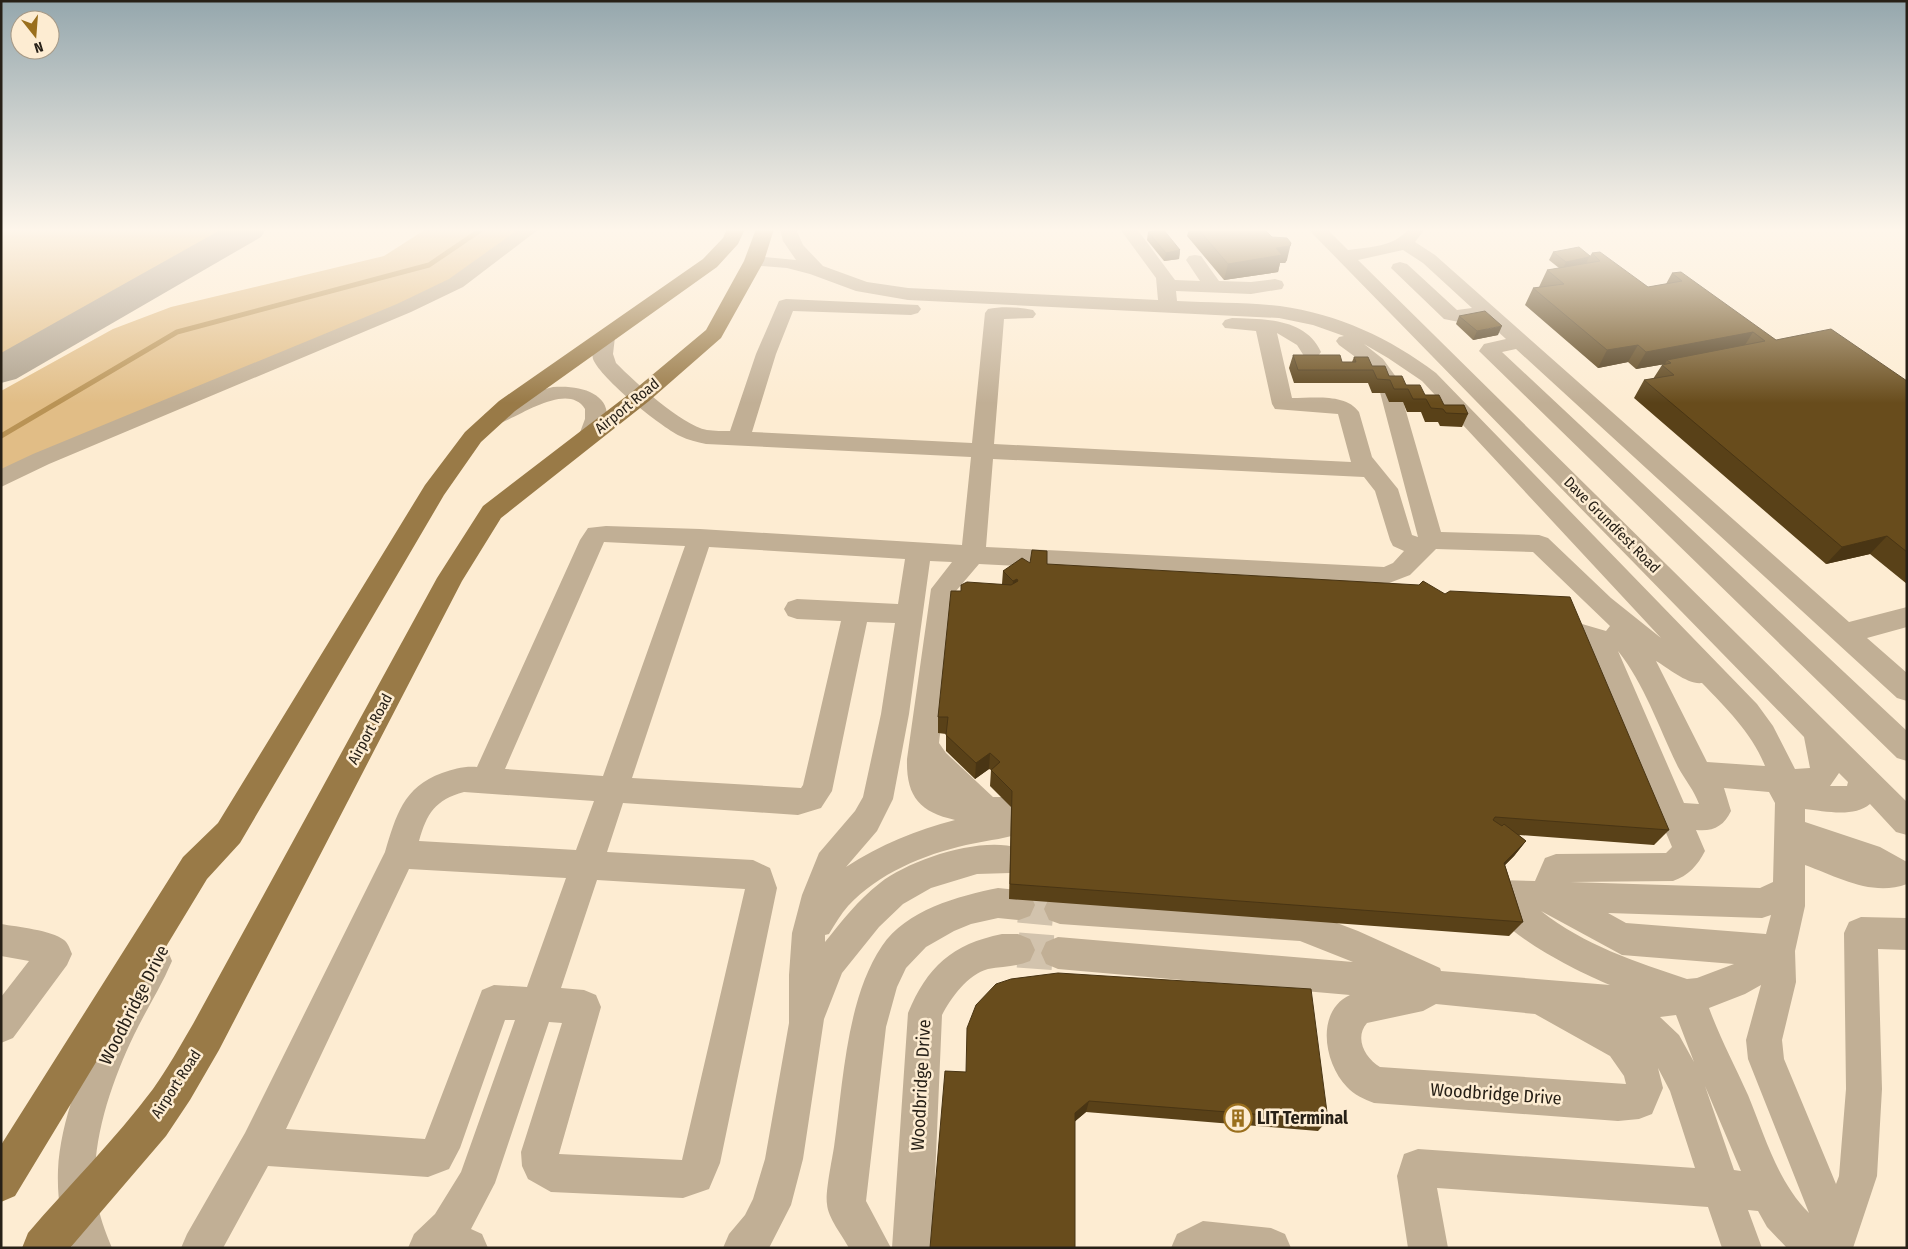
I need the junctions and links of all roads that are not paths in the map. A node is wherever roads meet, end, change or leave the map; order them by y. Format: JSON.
{"nodes":[{"id":1,"x":447,"y":287,"type":"edge"},
{"id":2,"x":676,"y":287,"type":"edge"},
{"id":3,"x":740,"y":287,"type":"edge"},
{"id":4,"x":865,"y":287,"type":"edge"},
{"id":5,"x":1166,"y":287,"type":"edge"},
{"id":6,"x":1223,"y":287,"type":"edge"},
{"id":7,"x":1257,"y":287,"type":"edge"},
{"id":8,"x":1375,"y":287,"type":"edge"},
{"id":9,"x":1421,"y":287,"type":"edge"},
{"id":10,"x":1461,"y":287,"type":"edge"},
{"id":11,"x":1168,"y":306,"type":"junction"},
{"id":12,"x":1488,"y":312,"type":"junction"},
{"id":13,"x":995,"y":313,"type":"junction"},
{"id":14,"x":1272,"y":319,"type":"junction"},
{"id":15,"x":605,"y":337,"type":"junction"},
{"id":16,"x":1521,"y":342,"type":"junction"},
{"id":17,"x":1311,"y":352,"type":"dead end"},
{"id":18,"x":641,"y":396,"type":"junction"},
{"id":19,"x":490,"y":421,"type":"junction"},
{"id":20,"x":590,"y":435,"type":"junction"},
{"id":21,"x":739,"y":438,"type":"junction"},
{"id":22,"x":982,"y":451,"type":"junction"},
{"id":23,"x":1410,"y":464,"type":"junction"},
{"id":24,"x":1371,"y":472,"type":"junction"},
{"id":25,"x":1,"y":479,"type":"edge"},
{"id":26,"x":1678,"y":484,"type":"junction"},
{"id":27,"x":1637,"y":493,"type":"junction"},
{"id":28,"x":1590,"y":503,"type":"junction"},
{"id":29,"x":700,"y":538,"type":"junction"},
{"id":30,"x":1426,"y":544,"type":"junction"},
{"id":31,"x":919,"y":551,"type":"junction"},
{"id":32,"x":1597,"y":553,"type":"junction"},
{"id":33,"x":973,"y":554,"type":"junction"},
{"id":34,"x":1058,"y":577,"type":"edge"},
{"id":35,"x":1408,"y":592,"type":"edge"},
{"id":36,"x":1575,"y":597,"type":"junction"},
{"id":37,"x":797,"y":609,"type":"dead end"},
{"id":38,"x":856,"y":611,"type":"junction"},
{"id":39,"x":910,"y":614,"type":"junction"},
{"id":40,"x":1907,"y":617,"type":"edge"},
{"id":41,"x":1565,"y":629,"type":"edge"},
{"id":42,"x":1844,"y":634,"type":"junction"},
{"id":43,"x":1724,"y":687,"type":"junction"},
{"id":44,"x":1907,"y":690,"type":"edge"},
{"id":45,"x":1817,"y":731,"type":"junction"},
{"id":46,"x":1907,"y":749,"type":"edge"},
{"id":47,"x":1619,"y":761,"type":"edge"},
{"id":48,"x":1654,"y":766,"type":"junction"},
{"id":49,"x":486,"y":779,"type":"junction"},
{"id":50,"x":1864,"y":779,"type":"junction"},
{"id":51,"x":1704,"y":782,"type":"junction"},
{"id":52,"x":1786,"y":787,"type":"junction"},
{"id":53,"x":612,"y":788,"type":"junction"},
{"id":54,"x":1640,"y":812,"type":"edge"},
{"id":55,"x":1674,"y":815,"type":"junction"},
{"id":56,"x":1907,"y":822,"type":"edge"},
{"id":57,"x":229,"y":833,"type":"junction"},
{"id":58,"x":1790,"y":839,"type":"junction"},
{"id":59,"x":400,"y":854,"type":"junction"},
{"id":60,"x":1010,"y":859,"type":"edge"},
{"id":61,"x":585,"y":866,"type":"junction"},
{"id":62,"x":1902,"y":878,"type":"edge"},
{"id":63,"x":1789,"y":890,"type":"junction"},
{"id":64,"x":1546,"y":896,"type":"junction"},
{"id":65,"x":1020,"y":905,"type":"tunnel mouth"},
{"id":66,"x":1060,"y":909,"type":"tunnel mouth"},
{"id":67,"x":809,"y":933,"type":"junction"},
{"id":68,"x":1907,"y":934,"type":"edge"},
{"id":69,"x":1,"y":940,"type":"edge"},
{"id":70,"x":1018,"y":950,"type":"tunnel mouth"},
{"id":71,"x":1058,"y":953,"type":"tunnel mouth"},
{"id":72,"x":1768,"y":960,"type":"junction"},
{"id":73,"x":1447,"y":989,"type":"junction"},
{"id":74,"x":1687,"y":996,"type":"junction"},
{"id":75,"x":1537,"y":997,"type":"junction"},
{"id":76,"x":1613,"y":1002,"type":"junction"},
{"id":77,"x":537,"y":1004,"type":"junction"},
{"id":78,"x":808,"y":1017,"type":"junction"},
{"id":79,"x":1,"y":1026,"type":"edge"},
{"id":80,"x":250,"y":1162,"type":"junction"},
{"id":81,"x":1,"y":1182,"type":"edge"},
{"id":82,"x":1721,"y":1190,"type":"junction"},
{"id":83,"x":1769,"y":1192,"type":"junction"},
{"id":84,"x":77,"y":1207,"type":"junction"},
{"id":85,"x":1828,"y":1245,"type":"edge"},
{"id":86,"x":443,"y":1246,"type":"edge"},
{"id":87,"x":42,"y":1248,"type":"edge"},
{"id":88,"x":92,"y":1248,"type":"edge"},
{"id":89,"x":201,"y":1248,"type":"edge"},
{"id":90,"x":743,"y":1248,"type":"edge"},
{"id":91,"x":871,"y":1248,"type":"edge"},
{"id":92,"x":912,"y":1248,"type":"edge"},
{"id":93,"x":1191,"y":1248,"type":"edge"},
{"id":94,"x":1271,"y":1248,"type":"edge"},
{"id":95,"x":1428,"y":1248,"type":"edge"},
{"id":96,"x":1742,"y":1248,"type":"edge"}],
"edges":[{"from":1,"to":25,"type":"street"},
{"from":2,"to":15,"type":"main road"},
{"from":3,"to":18,"type":"main road","name":"Airport Road"},
{"from":4,"to":11,"type":"street"},
{"from":5,"to":11,"type":"street"},
{"from":6,"to":7,"type":"street"},
{"from":8,"to":28,"type":"street","name":"Dave Grundfest Road"},
{"from":9,"to":12,"type":"street"},
{"from":10,"to":12,"type":"street"},
{"from":11,"to":14,"type":"street"},
{"from":12,"to":16,"type":"street"},
{"from":13,"to":14,"type":"street"},
{"from":13,"to":21,"type":"street"},
{"from":13,"to":22,"type":"street"},
{"from":14,"to":17,"type":"street"},
{"from":14,"to":23,"type":"street"},
{"from":14,"to":24,"type":"street"},
{"from":14,"to":32,"type":"street"},
{"from":15,"to":18,"type":"street"},
{"from":15,"to":19,"type":"main road"},
{"from":16,"to":26,"type":"street"},
{"from":16,"to":27,"type":"street"},
{"from":18,"to":20,"type":"main road","name":"Airport Road"},
{"from":18,"to":21,"type":"street"},
{"from":19,"to":20,"type":"street"},
{"from":19,"to":57,"type":"main road"},
{"from":20,"to":84,"type":"main road","name":"Airport Road"},
{"from":21,"to":22,"type":"street"},
{"from":22,"to":24,"type":"lane"},
{"from":22,"to":33,"type":"street"},
{"from":23,"to":24,"type":"street"},
{"from":23,"to":30,"type":"street"},
{"from":24,"to":30,"type":"street"},
{"from":26,"to":27,"type":"street"},
{"from":26,"to":42,"type":"street"},
{"from":27,"to":28,"type":"street"},
{"from":27,"to":46,"type":"street"},
{"from":28,"to":45,"type":"street","name":"Dave Grundfest Road"},
{"from":29,"to":31,"type":"street"},
{"from":29,"to":49,"type":"street"},
{"from":29,"to":53,"type":"street"},
{"from":30,"to":33,"type":"street"},
{"from":30,"to":36,"type":"street"},
{"from":31,"to":33,"type":"street"},
{"from":31,"to":39,"type":"street"},
{"from":32,"to":36,"type":"street"},
{"from":32,"to":43,"type":"street"},
{"from":33,"to":67,"type":"street"},
{"from":34,"to":35,"type":"street"},
{"from":36,"to":43,"type":"street"},
{"from":36,"to":51,"type":"street"},
{"from":37,"to":38,"type":"street"},
{"from":38,"to":39,"type":"street"},
{"from":38,"to":53,"type":"street"},
{"from":39,"to":67,"type":"street"},
{"from":40,"to":42,"type":"street"},
{"from":41,"to":48,"type":"street"},
{"from":42,"to":44,"type":"street"},
{"from":43,"to":52,"type":"street"},
{"from":45,"to":50,"type":"street","name":"Dave Grundfest Road"},
{"from":45,"to":52,"type":"street"},
{"from":47,"to":48,"type":"street"},
{"from":48,"to":55,"type":"street"},
{"from":49,"to":53,"type":"street"},
{"from":49,"to":59,"type":"street"},
{"from":50,"to":52,"type":"street"},
{"from":50,"to":56,"type":"street","name":"Dave Grundfest Road"},
{"from":51,"to":52,"type":"street"},
{"from":51,"to":55,"type":"street"},
{"from":52,"to":58,"type":"street"},
{"from":53,"to":61,"type":"street"},
{"from":54,"to":55,"type":"street"},
{"from":55,"to":64,"type":"street"},
{"from":57,"to":81,"type":"main road"},
{"from":57,"to":84,"type":"street","name":"Woodbridge Drive"},
{"from":58,"to":62,"type":"street"},
{"from":58,"to":63,"type":"street"},
{"from":59,"to":61,"type":"street"},
{"from":59,"to":80,"type":"street"},
{"from":60,"to":78,"type":"street"},
{"from":61,"to":77,"type":"street"},
{"from":61,"to":77,"type":"street"},
{"from":63,"to":64,"type":"street"},
{"from":63,"to":72,"type":"street"},
{"from":64,"to":72,"type":"street"},
{"from":64,"to":74,"type":"street"},
{"from":65,"to":91,"type":"street"},
{"from":66,"to":73,"type":"street"},
{"from":67,"to":78,"type":"street"},
{"from":68,"to":85,"type":"street"},
{"from":69,"to":79,"type":"street"},
{"from":70,"to":92,"type":"street","name":"Woodbridge Drive"},
{"from":71,"to":73,"type":"street","name":"Woodbridge Drive"},
{"from":72,"to":74,"type":"street","name":"Woodbridge Drive"},
{"from":72,"to":85,"type":"street"},
{"from":73,"to":75,"type":"street","name":"Woodbridge Drive"},
{"from":73,"to":75,"type":"street","name":"Woodbridge Drive"},
{"from":74,"to":76,"type":"street","name":"Woodbridge Drive"},
{"from":74,"to":83,"type":"street"},
{"from":75,"to":76,"type":"street","name":"Woodbridge Drive"},
{"from":76,"to":82,"type":"street"},
{"from":77,"to":80,"type":"street"},
{"from":77,"to":86,"type":"street"},
{"from":78,"to":90,"type":"street"},
{"from":80,"to":89,"type":"street"},
{"from":82,"to":83,"type":"street"},
{"from":82,"to":95,"type":"street"},
{"from":82,"to":96,"type":"street"},
{"from":83,"to":85,"type":"street"},
{"from":84,"to":87,"type":"main road","name":"Airport Road"},
{"from":84,"to":88,"type":"street","name":"Woodbridge Drive"},
{"from":93,"to":94,"type":"street"}]}
